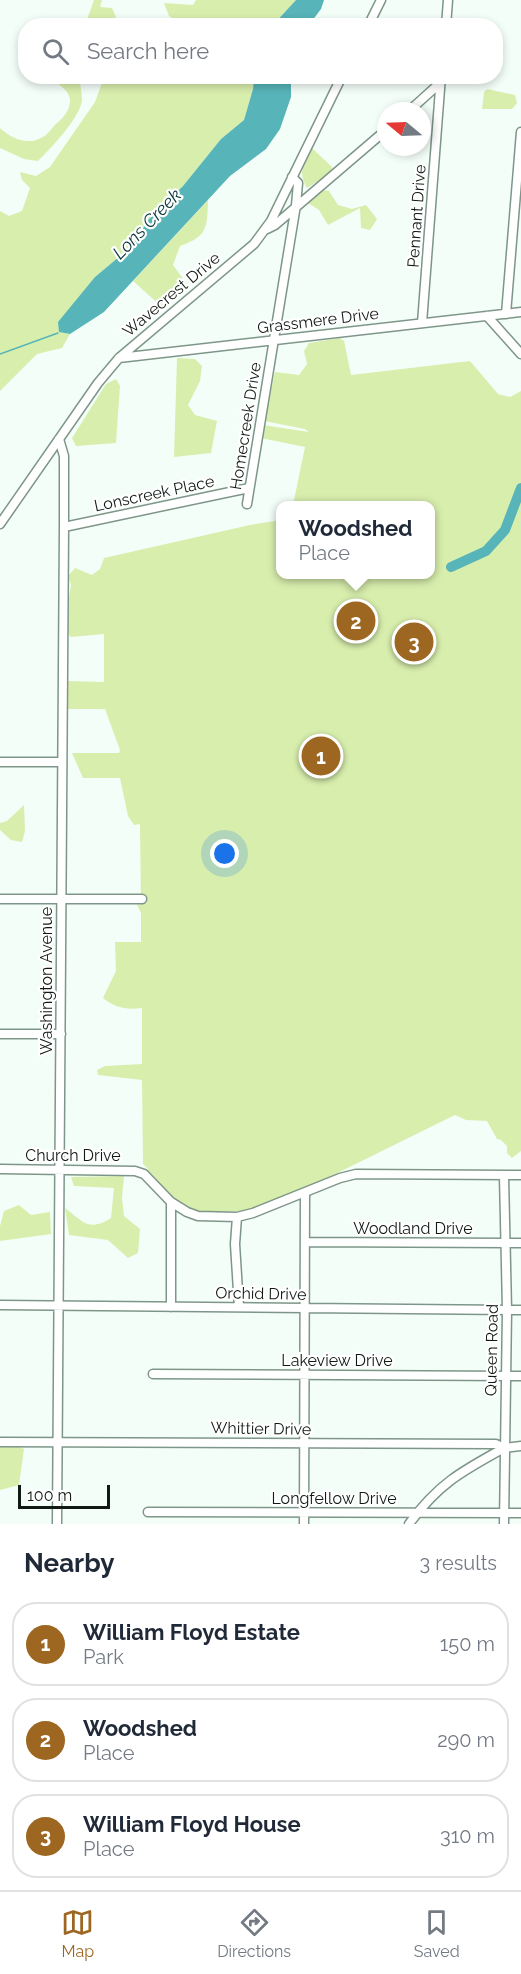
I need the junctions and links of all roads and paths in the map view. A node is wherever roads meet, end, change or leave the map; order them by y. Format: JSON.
{"nodes":[{"id":1,"x":381,"y":0,"type":"edge"},
{"id":2,"x":448,"y":0,"type":"edge"},
{"id":3,"x":372,"y":18,"type":"edge"},
{"id":4,"x":447,"y":18,"type":"edge"},
{"id":5,"x":338,"y":84,"type":"edge"},
{"id":6,"x":438,"y":84,"type":"edge"},
{"id":7,"x":441,"y":84,"type":"edge"},
{"id":8,"x":420,"y":102,"type":"edge"},
{"id":9,"x":521,"y":132,"type":"edge"},
{"id":10,"x":377,"y":138,"type":"edge"},
{"id":11,"x":292,"y":177,"type":"junction"},
{"id":12,"x":296,"y":205,"type":"junction"},
{"id":13,"x":264,"y":231,"type":"junction"},
{"id":14,"x":521,"y":312,"type":"edge"},
{"id":15,"x":506,"y":314,"type":"junction"},
{"id":16,"x":487,"y":316,"type":"junction"},
{"id":17,"x":422,"y":323,"type":"junction"},
{"id":18,"x":273,"y":341,"type":"junction"},
{"id":19,"x":521,"y":354,"type":"edge"},
{"id":20,"x":119,"y":358,"type":"junction"},
{"id":21,"x":59,"y":439,"type":"junction"},
{"id":22,"x":249,"y":488,"type":"junction"},
{"id":23,"x":247,"y":504,"type":"dead end"},
{"id":24,"x":0,"y":524,"type":"edge"},
{"id":25,"x":64,"y":528,"type":"junction"},
{"id":26,"x":0,"y":762,"type":"edge"},
{"id":27,"x":62,"y":762,"type":"junction"},
{"id":28,"x":0,"y":899,"type":"edge"},
{"id":29,"x":142,"y":899,"type":"dead end"},
{"id":30,"x":61,"y":900,"type":"junction"},
{"id":31,"x":0,"y":1034,"type":"edge"},
{"id":32,"x":61,"y":1034,"type":"junction"},
{"id":33,"x":0,"y":1169,"type":"edge"},
{"id":34,"x":59,"y":1170,"type":"junction"},
{"id":35,"x":504,"y":1176,"type":"junction"},
{"id":36,"x":521,"y":1176,"type":"edge"},
{"id":37,"x":305,"y":1193,"type":"junction"},
{"id":38,"x":171,"y":1202,"type":"junction"},
{"id":39,"x":237,"y":1217,"type":"junction"},
{"id":40,"x":305,"y":1242,"type":"junction"},
{"id":41,"x":506,"y":1243,"type":"junction"},
{"id":42,"x":521,"y":1243,"type":"edge"},
{"id":43,"x":0,"y":1305,"type":"edge"},
{"id":44,"x":59,"y":1306,"type":"junction"},
{"id":45,"x":171,"y":1307,"type":"junction"},
{"id":46,"x":238,"y":1307,"type":"junction"},
{"id":47,"x":306,"y":1308,"type":"junction"},
{"id":48,"x":507,"y":1310,"type":"junction"},
{"id":49,"x":521,"y":1310,"type":"edge"},
{"id":50,"x":153,"y":1374,"type":"dead end"},
{"id":51,"x":304,"y":1374,"type":"junction"},
{"id":52,"x":505,"y":1376,"type":"junction"},
{"id":53,"x":521,"y":1376,"type":"edge"},
{"id":54,"x":0,"y":1442,"type":"edge"},
{"id":55,"x":58,"y":1442,"type":"junction"},
{"id":56,"x":304,"y":1444,"type":"junction"},
{"id":57,"x":521,"y":1446,"type":"edge"},
{"id":58,"x":504,"y":1448,"type":"junction"},
{"id":59,"x":148,"y":1512,"type":"dead end"},
{"id":60,"x":304,"y":1513,"type":"junction"},
{"id":61,"x":417,"y":1513,"type":"junction"},
{"id":62,"x":504,"y":1513,"type":"junction"},
{"id":63,"x":521,"y":1514,"type":"edge"},
{"id":64,"x":57,"y":1524,"type":"edge"},
{"id":65,"x":304,"y":1524,"type":"edge"},
{"id":66,"x":409,"y":1524,"type":"edge"},
{"id":67,"x":504,"y":1524,"type":"edge"}],
"edges":[{"from":1,"to":3,"type":"street"},
{"from":2,"to":4,"type":"street"},
{"from":5,"to":11,"type":"street","name":"Wavecrest Drive"},
{"from":6,"to":8,"type":"street"},
{"from":7,"to":17,"type":"street","name":"Pennant Drive"},
{"from":9,"to":15,"type":"street"},
{"from":10,"to":12,"type":"street"},
{"from":11,"to":12,"type":"street","name":"Homecreek Drive"},
{"from":11,"to":13,"type":"street","name":"Wavecrest Drive"},
{"from":12,"to":13,"type":"street"},
{"from":12,"to":18,"type":"street","name":"Homecreek Drive"},
{"from":13,"to":20,"type":"street","name":"Wavecrest Drive"},
{"from":14,"to":15,"type":"street","name":"Grassmere Drive"},
{"from":15,"to":16,"type":"street","name":"Grassmere Drive"},
{"from":16,"to":17,"type":"street","name":"Grassmere Drive"},
{"from":16,"to":19,"type":"street"},
{"from":17,"to":18,"type":"street","name":"Grassmere Drive"},
{"from":18,"to":20,"type":"street","name":"Grassmere Drive"},
{"from":18,"to":22,"type":"street","name":"Homecreek Drive"},
{"from":20,"to":21,"type":"street","name":"Wavecrest Drive"},
{"from":21,"to":24,"type":"street","name":"Wavecrest Drive"},
{"from":21,"to":25,"type":"street","name":"Washington Avenue"},
{"from":22,"to":23,"type":"street","name":"Homecreek Drive"},
{"from":22,"to":25,"type":"street","name":"Lonscreek Place"},
{"from":25,"to":27,"type":"street","name":"Washington Avenue"},
{"from":26,"to":27,"type":"street"},
{"from":27,"to":30,"type":"street","name":"Washington Avenue"},
{"from":28,"to":30,"type":"street"},
{"from":29,"to":30,"type":"street"},
{"from":30,"to":32,"type":"street","name":"Washington Avenue"},
{"from":31,"to":32,"type":"street"},
{"from":32,"to":34,"type":"street","name":"Washington Avenue"},
{"from":33,"to":34,"type":"street","name":"Church Drive"},
{"from":34,"to":38,"type":"street","name":"Church Drive"},
{"from":34,"to":44,"type":"street","name":"Washington Avenue"},
{"from":35,"to":36,"type":"street","name":"Church Drive"},
{"from":35,"to":37,"type":"street","name":"Church Drive"},
{"from":35,"to":41,"type":"street","name":"Queen Road"},
{"from":37,"to":39,"type":"street","name":"Church Drive"},
{"from":37,"to":40,"type":"street"},
{"from":38,"to":39,"type":"street","name":"Church Drive"},
{"from":38,"to":45,"type":"street"},
{"from":39,"to":46,"type":"street"},
{"from":40,"to":41,"type":"street","name":"Woodland Drive"},
{"from":40,"to":47,"type":"street"},
{"from":41,"to":42,"type":"street","name":"Woodland Drive"},
{"from":41,"to":48,"type":"street","name":"Queen Road"},
{"from":43,"to":44,"type":"street","name":"Orchid Drive"},
{"from":44,"to":45,"type":"street","name":"Orchid Drive"},
{"from":44,"to":55,"type":"street","name":"Washington Avenue"},
{"from":45,"to":46,"type":"street","name":"Orchid Drive"},
{"from":46,"to":47,"type":"street","name":"Orchid Drive"},
{"from":47,"to":48,"type":"street","name":"Orchid Drive"},
{"from":47,"to":51,"type":"street"},
{"from":48,"to":49,"type":"street","name":"Orchid Drive"},
{"from":48,"to":52,"type":"street","name":"Queen Road"},
{"from":50,"to":51,"type":"street","name":"Lakeview Drive"},
{"from":51,"to":52,"type":"street","name":"Lakeview Drive"},
{"from":51,"to":56,"type":"street"},
{"from":52,"to":53,"type":"street","name":"Lakeview Drive"},
{"from":52,"to":58,"type":"street","name":"Queen Road"},
{"from":54,"to":55,"type":"street","name":"Whittier Drive"},
{"from":55,"to":56,"type":"street","name":"Whittier Drive"},
{"from":55,"to":64,"type":"street","name":"Washington Avenue"},
{"from":56,"to":58,"type":"street","name":"Whittier Drive"},
{"from":56,"to":60,"type":"street"},
{"from":57,"to":58,"type":"street","name":"Whittier Drive"},
{"from":58,"to":61,"type":"street"},
{"from":58,"to":62,"type":"street","name":"Queen Road"},
{"from":59,"to":60,"type":"street","name":"Longfellow Drive"},
{"from":60,"to":61,"type":"street","name":"Longfellow Drive"},
{"from":60,"to":65,"type":"street"},
{"from":61,"to":62,"type":"street","name":"Longfellow Drive"},
{"from":61,"to":66,"type":"street"},
{"from":62,"to":63,"type":"street","name":"Longfellow Drive"},
{"from":62,"to":67,"type":"street","name":"Queen Road"}]}
